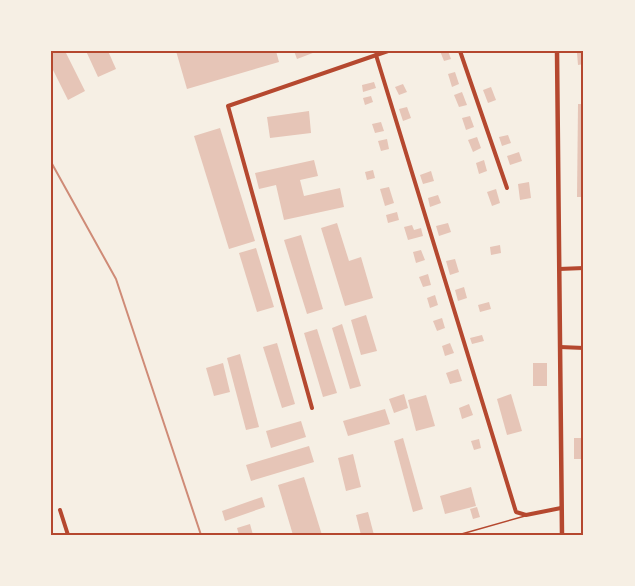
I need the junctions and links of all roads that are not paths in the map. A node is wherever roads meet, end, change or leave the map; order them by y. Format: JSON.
{"nodes":[{"id":1,"x":388,"y":51,"type":"edge"},
{"id":2,"x":460,"y":51,"type":"edge"},
{"id":3,"x":557,"y":51,"type":"edge"},
{"id":4,"x":376,"y":55,"type":"junction"},
{"id":5,"x":507,"y":188,"type":"dead end"},
{"id":6,"x":584,"y":268,"type":"edge"},
{"id":7,"x":559,"y":269,"type":"junction"},
{"id":8,"x":560,"y":347,"type":"junction"},
{"id":9,"x":584,"y":348,"type":"edge"},
{"id":10,"x":312,"y":408,"type":"dead end"},
{"id":11,"x":561,"y":508,"type":"junction"},
{"id":12,"x":60,"y":510,"type":"dead end"},
{"id":13,"x":534,"y":513,"type":"junction"},
{"id":14,"x":68,"y":535,"type":"edge"},
{"id":15,"x":458,"y":535,"type":"edge"},
{"id":16,"x":561,"y":535,"type":"edge"}],
"edges":[{"from":1,"to":4,"type":"street"},
{"from":2,"to":5,"type":"street"},
{"from":3,"to":7,"type":"street"},
{"from":4,"to":10,"type":"street"},
{"from":4,"to":13,"type":"street"},
{"from":6,"to":7,"type":"street"},
{"from":7,"to":8,"type":"street"},
{"from":8,"to":9,"type":"street"},
{"from":8,"to":11,"type":"street"},
{"from":11,"to":13,"type":"street"},
{"from":11,"to":16,"type":"street"},
{"from":12,"to":14,"type":"street"},
{"from":13,"to":15,"type":"lane"}]}
